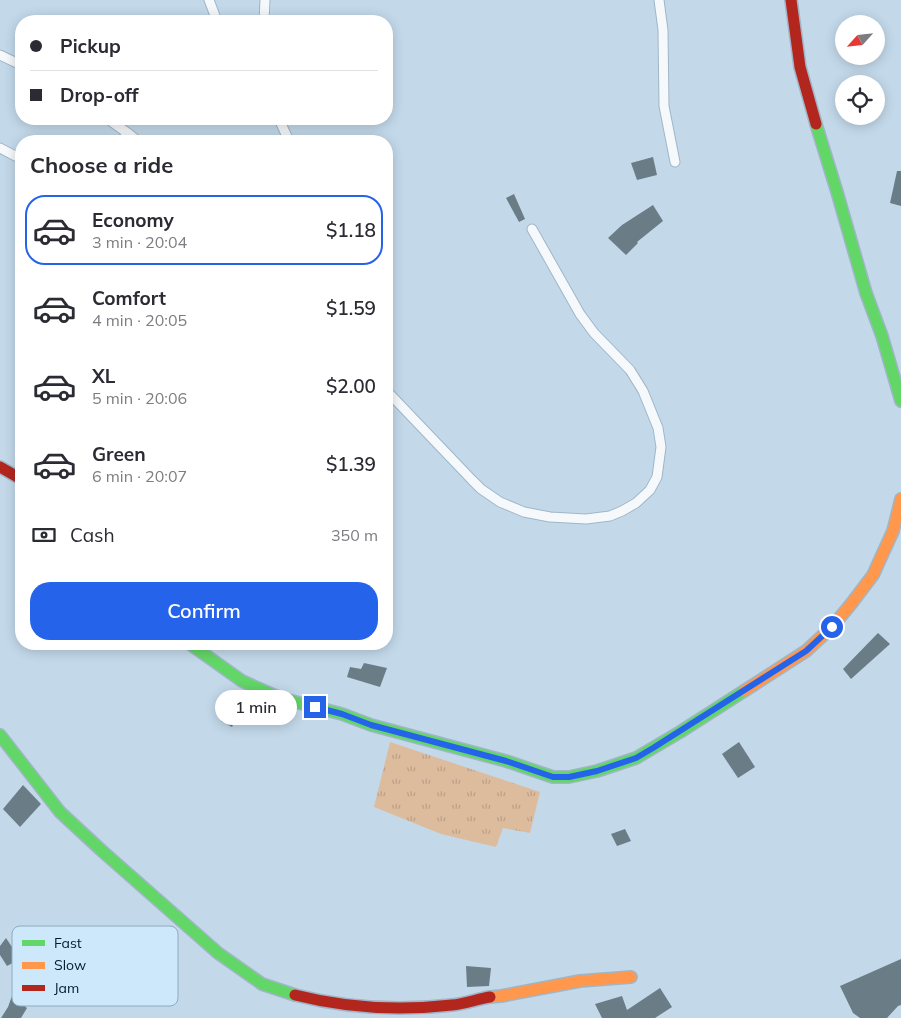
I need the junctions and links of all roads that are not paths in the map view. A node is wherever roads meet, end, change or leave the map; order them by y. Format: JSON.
{"nodes":[{"id":1,"x":209,"y":0,"type":"edge"},
{"id":2,"x":265,"y":0,"type":"edge"},
{"id":3,"x":659,"y":0,"type":"edge"},
{"id":4,"x":791,"y":0,"type":"edge"},
{"id":5,"x":215,"y":15,"type":"edge"},
{"id":6,"x":264,"y":15,"type":"edge"},
{"id":7,"x":0,"y":55,"type":"edge"},
{"id":8,"x":15,"y":62,"type":"edge"},
{"id":9,"x":116,"y":125,"type":"edge"},
{"id":10,"x":129,"y":134,"type":"edge"},
{"id":11,"x":0,"y":148,"type":"edge"},
{"id":12,"x":15,"y":156,"type":"edge"},
{"id":13,"x":675,"y":162,"type":"dead end"},
{"id":14,"x":532,"y":229,"type":"dead end"},
{"id":15,"x":393,"y":397,"type":"edge"},
{"id":16,"x":901,"y":401,"type":"edge"},
{"id":17,"x":0,"y":467,"type":"edge"},
{"id":18,"x":15,"y":476,"type":"edge"},
{"id":19,"x":901,"y":499,"type":"edge"},
{"id":20,"x":197,"y":650,"type":"edge"},
{"id":21,"x":0,"y":735,"type":"edge"},
{"id":22,"x":631,"y":977,"type":"dead end"}],
"edges":[{"from":1,"to":5,"type":"street"},
{"from":2,"to":6,"type":"street"},
{"from":3,"to":13,"type":"street"},
{"from":4,"to":16,"type":"main road"},
{"from":7,"to":8,"type":"street"},
{"from":9,"to":10,"type":"street"},
{"from":11,"to":12,"type":"street"},
{"from":14,"to":15,"type":"street"},
{"from":17,"to":18,"type":"main road"},
{"from":19,"to":20,"type":"main road"},
{"from":21,"to":22,"type":"main road"}]}
